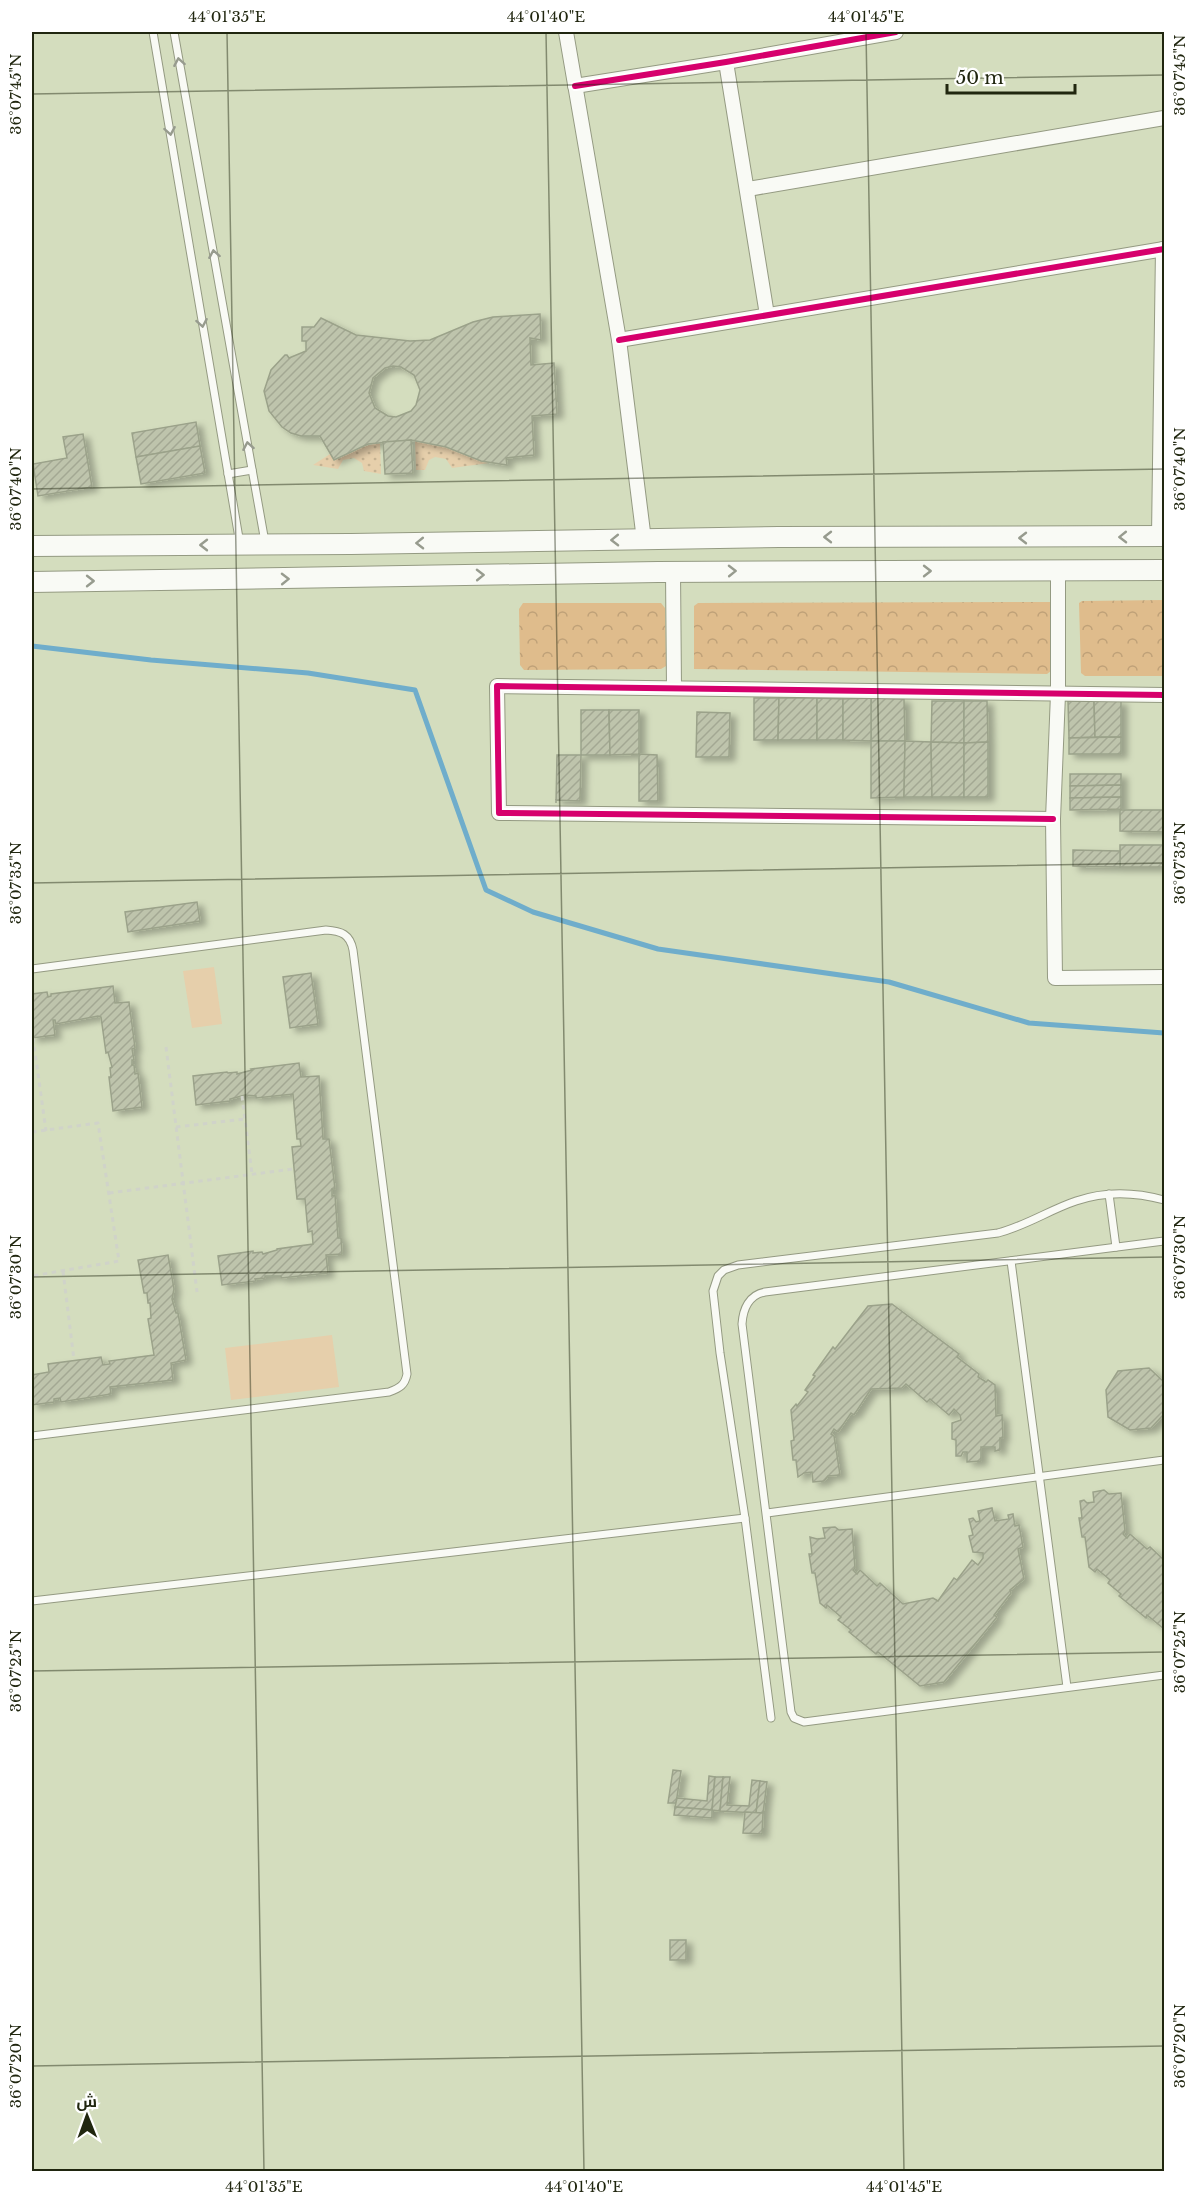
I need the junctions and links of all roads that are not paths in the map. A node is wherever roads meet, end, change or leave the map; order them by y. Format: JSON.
{"nodes":[{"id":1,"x":153,"y":32,"type":"edge"},
{"id":2,"x":174,"y":32,"type":"edge"},
{"id":3,"x":566,"y":32,"type":"edge"},
{"id":4,"x":896,"y":32,"type":"edge"},
{"id":5,"x":726,"y":62,"type":"junction"},
{"id":6,"x":575,"y":86,"type":"junction"},
{"id":7,"x":1164,"y":118,"type":"edge"},
{"id":8,"x":748,"y":189,"type":"junction"},
{"id":9,"x":1164,"y":249,"type":"edge"},
{"id":10,"x":766,"y":315,"type":"junction"},
{"id":11,"x":619,"y":340,"type":"junction"},
{"id":12,"x":1163,"y":417,"type":"edge"},
{"id":13,"x":252,"y":470,"type":"junction"},
{"id":14,"x":228,"y":474,"type":"junction"},
{"id":15,"x":1162,"y":536,"type":"edge"},
{"id":16,"x":897,"y":538,"type":"junction"},
{"id":17,"x":644,"y":540,"type":"junction"},
{"id":18,"x":240,"y":545,"type":"junction"},
{"id":19,"x":265,"y":545,"type":"junction"},
{"id":20,"x":32,"y":546,"type":"edge"},
{"id":21,"x":1164,"y":570,"type":"edge"},
{"id":22,"x":898,"y":571,"type":"junction"},
{"id":23,"x":1058,"y":571,"type":"junction"},
{"id":24,"x":673,"y":572,"type":"junction"},
{"id":25,"x":32,"y":582,"type":"edge"},
{"id":26,"x":674,"y":688,"type":"junction"},
{"id":27,"x":1058,"y":694,"type":"junction"},
{"id":28,"x":1164,"y":695,"type":"edge"},
{"id":29,"x":1053,"y":819,"type":"junction"},
{"id":30,"x":32,"y":969,"type":"edge"},
{"id":31,"x":1164,"y":978,"type":"edge"},
{"id":32,"x":1109,"y":1194,"type":"junction"},
{"id":33,"x":1164,"y":1200,"type":"edge"},
{"id":34,"x":1164,"y":1241,"type":"edge"},
{"id":35,"x":1116,"y":1247,"type":"junction"},
{"id":36,"x":1011,"y":1261,"type":"junction"},
{"id":37,"x":32,"y":1436,"type":"edge"},
{"id":38,"x":1164,"y":1460,"type":"edge"},
{"id":39,"x":1039,"y":1476,"type":"junction"},
{"id":40,"x":767,"y":1513,"type":"junction"},
{"id":41,"x":745,"y":1518,"type":"junction"},
{"id":42,"x":32,"y":1601,"type":"edge"},
{"id":43,"x":1164,"y":1675,"type":"edge"},
{"id":44,"x":1067,"y":1687,"type":"junction"},
{"id":45,"x":771,"y":1718,"type":"dead end"}],
"edges":[{"from":1,"to":14,"type":"lane","one_way":true},
{"from":13,"to":2,"type":"lane","one_way":true},
{"from":3,"to":6,"type":"street"},
{"from":4,"to":5,"type":"street"},
{"from":5,"to":6,"type":"street"},
{"from":5,"to":8,"type":"street"},
{"from":6,"to":11,"type":"street"},
{"from":7,"to":8,"type":"street"},
{"from":8,"to":10,"type":"street"},
{"from":9,"to":10,"type":"street"},
{"from":9,"to":12,"type":"street"},
{"from":10,"to":11,"type":"street"},
{"from":11,"to":17,"type":"street"},
{"from":12,"to":15,"type":"street"},
{"from":13,"to":14,"type":"lane"},
{"from":13,"to":19,"type":"lane"},
{"from":14,"to":18,"type":"lane"},
{"from":15,"to":16,"type":"main road","one_way":true},
{"from":16,"to":17,"type":"main road","one_way":true},
{"from":16,"to":22,"type":"main road"},
{"from":17,"to":19,"type":"main road","one_way":true},
{"from":18,"to":19,"type":"main road"},
{"from":18,"to":20,"type":"main road","one_way":true},
{"from":21,"to":23,"type":"main road"},
{"from":22,"to":23,"type":"main road","one_way":true},
{"from":24,"to":22,"type":"main road","one_way":true},
{"from":23,"to":27,"type":"street"},
{"from":25,"to":24,"type":"main road","one_way":true},
{"from":24,"to":26,"type":"street"},
{"from":26,"to":27,"type":"street"},
{"from":26,"to":29,"type":"street"},
{"from":27,"to":28,"type":"street"},
{"from":27,"to":29,"type":"street"},
{"from":29,"to":31,"type":"street"},
{"from":30,"to":37,"type":"lane"},
{"from":32,"to":33,"type":"lane"},
{"from":32,"to":35,"type":"lane"},
{"from":32,"to":41,"type":"lane"},
{"from":34,"to":35,"type":"lane"},
{"from":35,"to":36,"type":"lane"},
{"from":36,"to":39,"type":"lane"},
{"from":36,"to":40,"type":"lane"},
{"from":38,"to":39,"type":"lane"},
{"from":39,"to":40,"type":"lane"},
{"from":39,"to":44,"type":"lane"},
{"from":40,"to":44,"type":"lane"},
{"from":41,"to":42,"type":"lane"},
{"from":41,"to":45,"type":"lane"},
{"from":43,"to":44,"type":"lane"}]}
